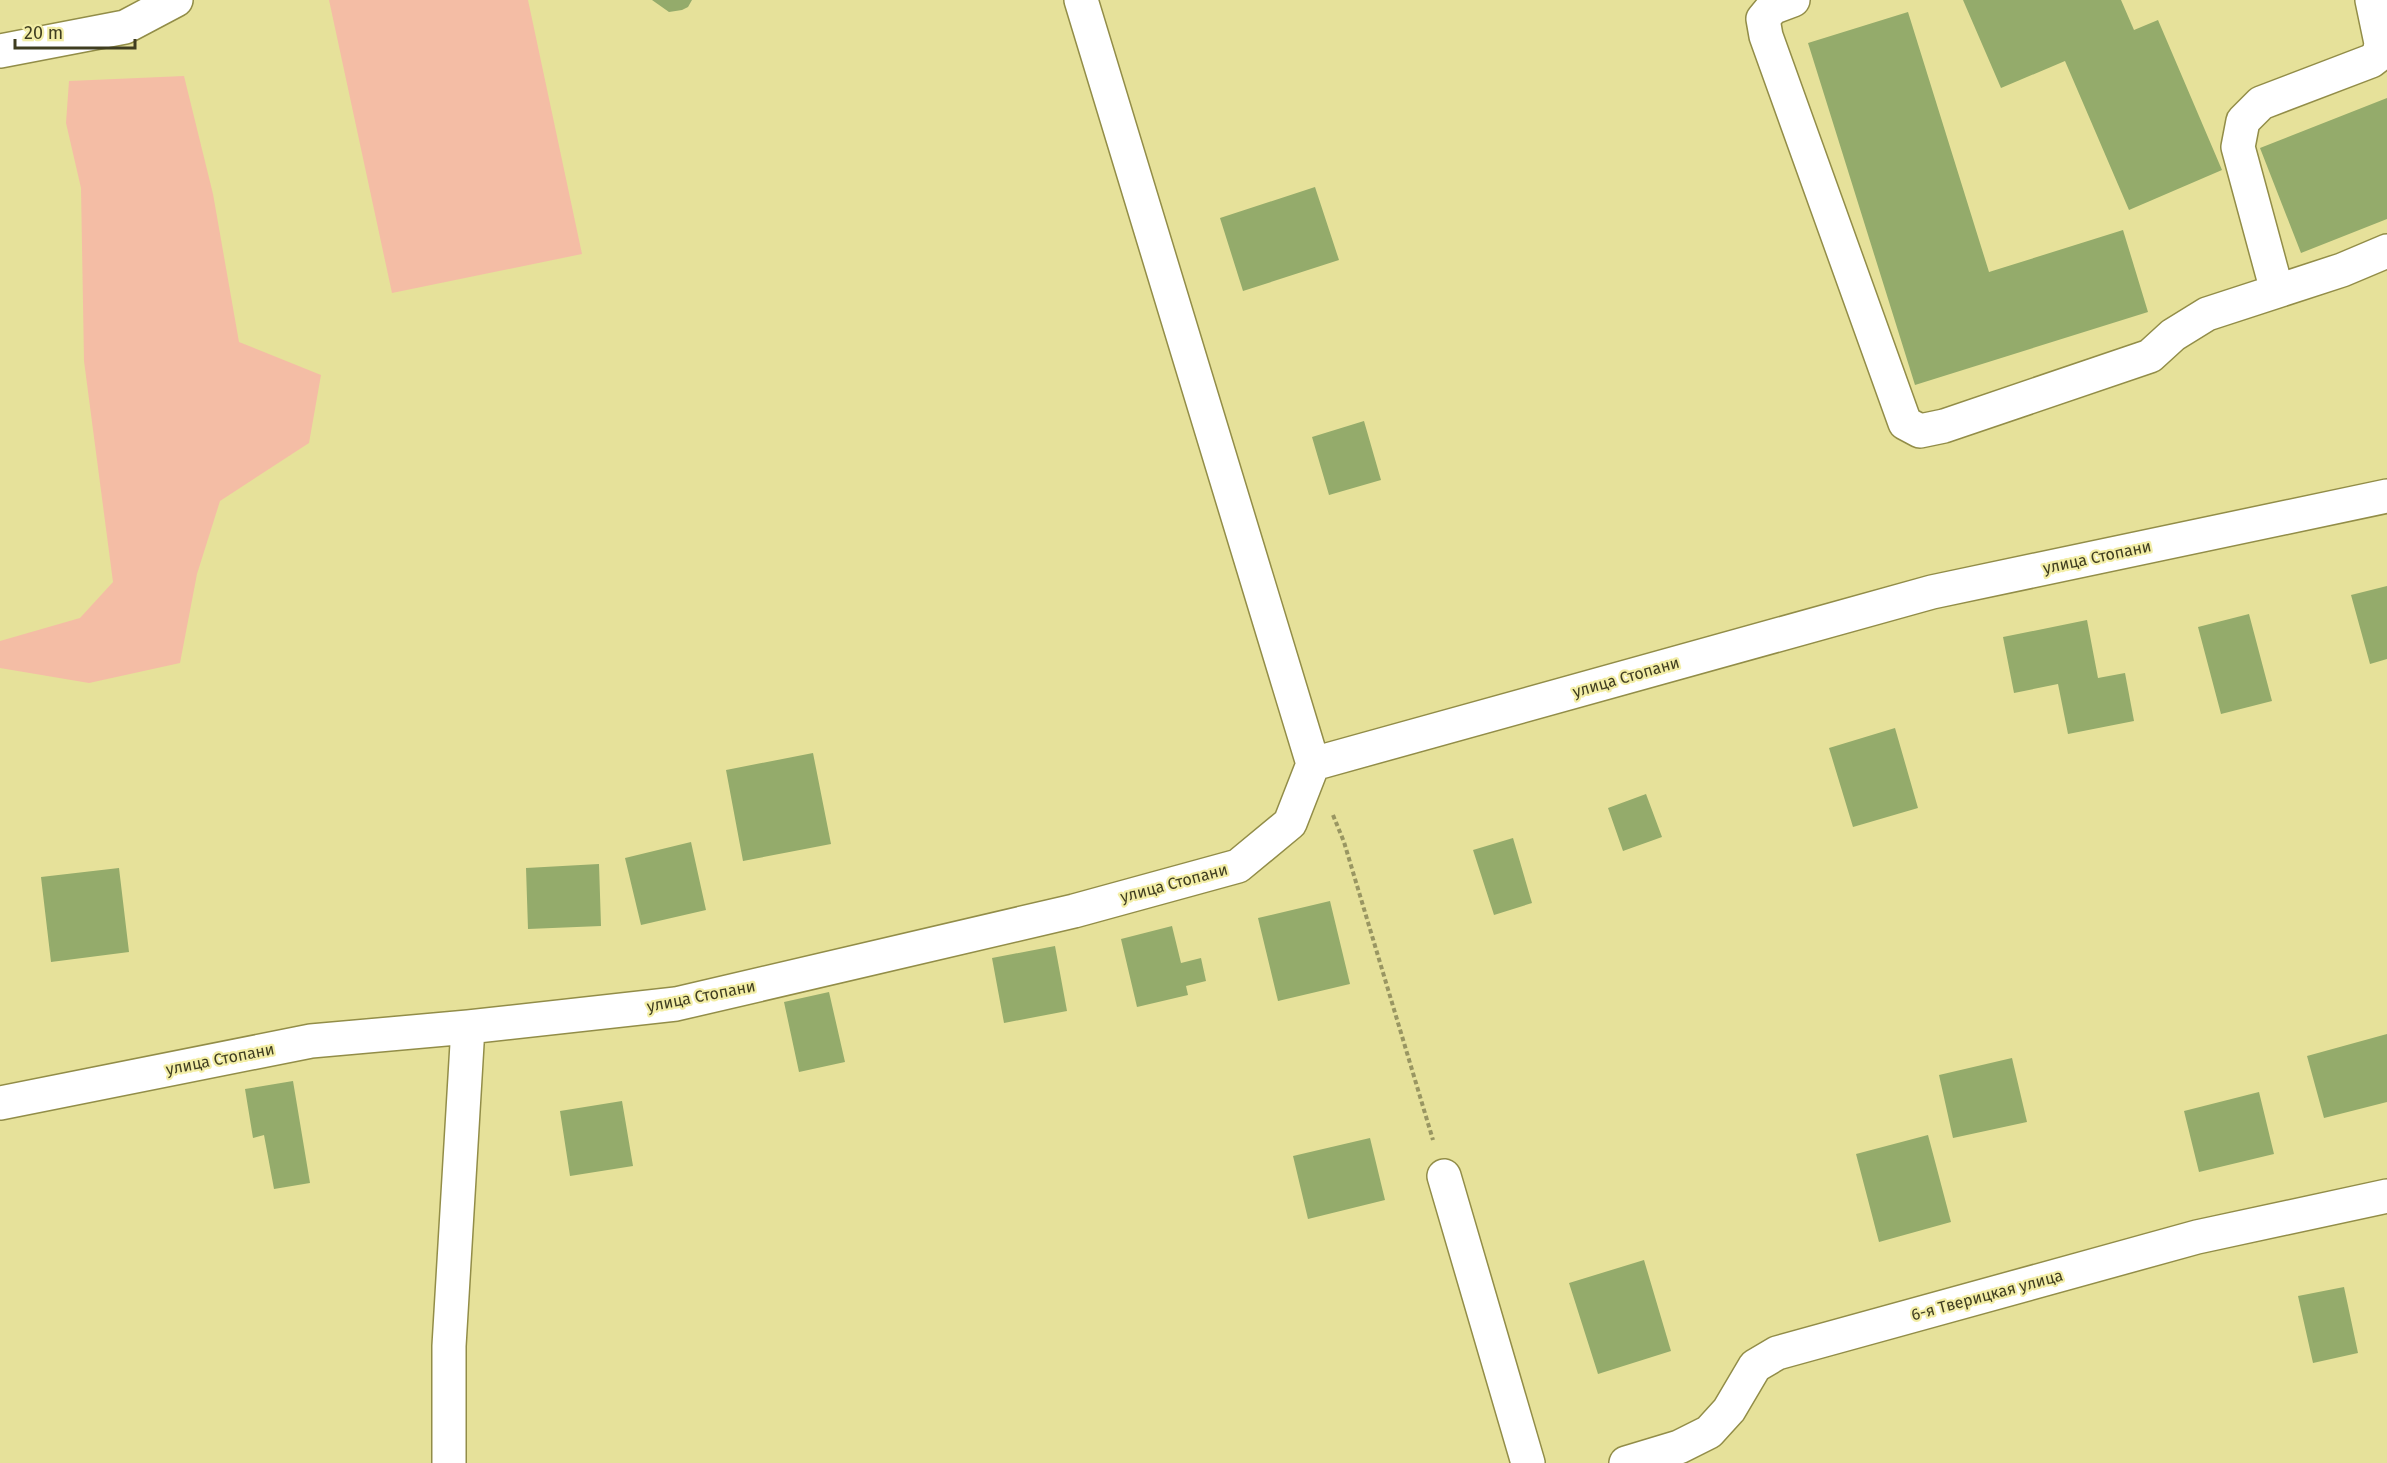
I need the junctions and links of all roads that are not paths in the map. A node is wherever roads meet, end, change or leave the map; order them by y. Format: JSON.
{"nodes":[{"id":1,"x":176,"y":0,"type":"edge"},
{"id":2,"x":1081,"y":0,"type":"edge"},
{"id":3,"x":2372,"y":0,"type":"edge"},
{"id":4,"x":1782,"y":4,"type":"edge"},
{"id":5,"x":0,"y":51,"type":"edge"},
{"id":6,"x":2387,"y":251,"type":"edge"},
{"id":7,"x":2277,"y":291,"type":"junction"},
{"id":8,"x":2387,"y":496,"type":"edge"},
{"id":9,"x":1313,"y":764,"type":"junction"},
{"id":10,"x":468,"y":1027,"type":"junction"},
{"id":11,"x":0,"y":1103,"type":"edge"},
{"id":12,"x":1444,"y":1176,"type":"road end"},
{"id":13,"x":2387,"y":1196,"type":"edge"},
{"id":14,"x":449,"y":1463,"type":"edge"},
{"id":15,"x":1528,"y":1463,"type":"edge"},
{"id":16,"x":1626,"y":1463,"type":"edge"}],
"edges":[{"from":1,"to":5,"type":"street"},
{"from":2,"to":9,"type":"street"},
{"from":3,"to":7,"type":"street"},
{"from":4,"to":7,"type":"street"},
{"from":6,"to":7,"type":"street"},
{"from":8,"to":9,"type":"street","name":"улица Стопани"},
{"from":9,"to":10,"type":"street","name":"улица Стопани"},
{"from":10,"to":11,"type":"street","name":"улица Стопани"},
{"from":10,"to":14,"type":"street"},
{"from":12,"to":15,"type":"street"},
{"from":13,"to":16,"type":"street","name":"6-я Тверицкая улица"}]}
